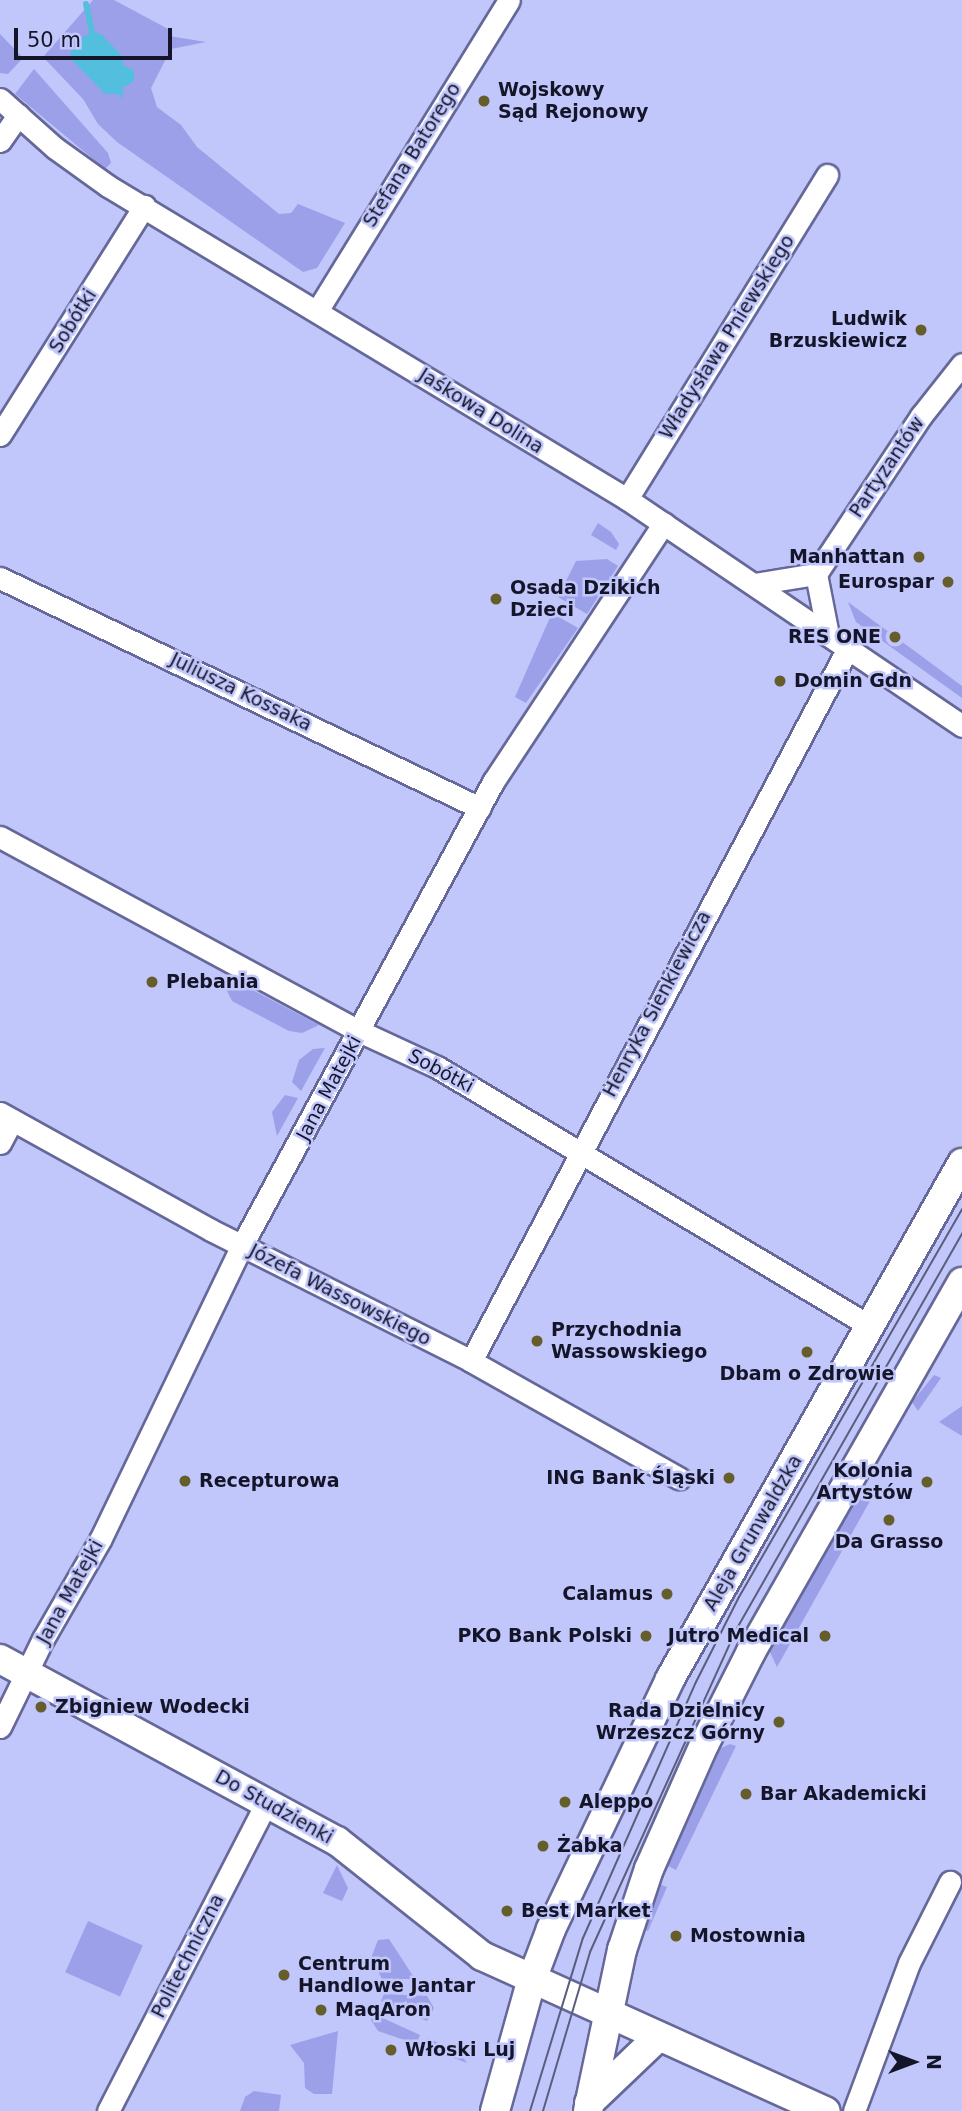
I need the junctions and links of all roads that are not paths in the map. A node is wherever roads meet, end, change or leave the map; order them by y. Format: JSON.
{"nodes":[{"id":1,"x":509,"y":0,"type":"edge"},
{"id":2,"x":0,"y":99,"type":"edge"},
{"id":3,"x":18,"y":115,"type":"junction"},
{"id":4,"x":0,"y":141,"type":"edge"},
{"id":5,"x":827,"y":175,"type":"dead end"},
{"id":6,"x":144,"y":206,"type":"junction"},
{"id":7,"x":317,"y":311,"type":"junction"},
{"id":8,"x":962,"y":364,"type":"edge"},
{"id":9,"x":0,"y":435,"type":"edge"},
{"id":10,"x":628,"y":499,"type":"junction"},
{"id":11,"x":664,"y":523,"type":"junction"},
{"id":12,"x":816,"y":574,"type":"junction"},
{"id":13,"x":0,"y":578,"type":"edge"},
{"id":14,"x":754,"y":584,"type":"junction"},
{"id":15,"x":828,"y":635,"type":"junction"},
{"id":16,"x":848,"y":648,"type":"junction"},
{"id":17,"x":962,"y":726,"type":"edge"},
{"id":18,"x":480,"y":808,"type":"junction"},
{"id":19,"x":0,"y":837,"type":"edge"},
{"id":20,"x":359,"y":1031,"type":"junction"},
{"id":21,"x":6,"y":1116,"type":"edge"},
{"id":22,"x":0,"y":1143,"type":"edge"},
{"id":23,"x":578,"y":1152,"type":"junction"},
{"id":24,"x":962,"y":1163,"type":"edge"},
{"id":25,"x":242,"y":1245,"type":"junction"},
{"id":26,"x":962,"y":1282,"type":"edge"},
{"id":27,"x":870,"y":1326,"type":"junction"},
{"id":28,"x":471,"y":1361,"type":"junction"},
{"id":29,"x":679,"y":1478,"type":"dead end"},
{"id":30,"x":0,"y":1659,"type":"edge"},
{"id":31,"x":27,"y":1672,"type":"junction"},
{"id":32,"x":0,"y":1727,"type":"edge"},
{"id":33,"x":267,"y":1802,"type":"junction"},
{"id":34,"x":950,"y":1882,"type":"dead end"},
{"id":35,"x":531,"y":1982,"type":"junction"},
{"id":36,"x":607,"y":2015,"type":"junction"},
{"id":37,"x":657,"y":2038,"type":"junction"},
{"id":38,"x":589,"y":2107,"type":"edge"},
{"id":39,"x":108,"y":2111,"type":"edge"},
{"id":40,"x":495,"y":2111,"type":"edge"},
{"id":41,"x":826,"y":2111,"type":"edge"},
{"id":42,"x":855,"y":2111,"type":"edge"}],
"edges":[{"from":1,"to":7,"type":"street","name":"Stefana Batorego"},
{"from":2,"to":3,"type":"street","name":"Jaśkowa Dolina"},
{"from":3,"to":4,"type":"street"},
{"from":3,"to":6,"type":"street","name":"Jaśkowa Dolina"},
{"from":5,"to":10,"type":"street","name":"Władysława Pniewskiego"},
{"from":6,"to":7,"type":"street","name":"Jaśkowa Dolina"},
{"from":6,"to":9,"type":"street","name":"Sobótki"},
{"from":7,"to":10,"type":"street","name":"Jaśkowa Dolina"},
{"from":8,"to":12,"type":"street","name":"Partyzantów"},
{"from":10,"to":11,"type":"street","name":"Jaśkowa Dolina"},
{"from":11,"to":14,"type":"street","name":"Jaśkowa Dolina"},
{"from":11,"to":18,"type":"street","name":"Jana Matejki"},
{"from":12,"to":14,"type":"street"},
{"from":12,"to":15,"type":"street"},
{"from":13,"to":18,"type":"street","name":"Juliusza Kossaka"},
{"from":14,"to":15,"type":"street","name":"Jaśkowa Dolina"},
{"from":15,"to":16,"type":"street","name":"Jaśkowa Dolina"},
{"from":16,"to":17,"type":"street","name":"Jaśkowa Dolina"},
{"from":16,"to":23,"type":"street","name":"Henryka Sienkiewicza"},
{"from":18,"to":20,"type":"street","name":"Jana Matejki"},
{"from":19,"to":20,"type":"street","name":"Sobótki"},
{"from":20,"to":23,"type":"street","name":"Sobótki"},
{"from":20,"to":25,"type":"street","name":"Jana Matejki"},
{"from":21,"to":22,"type":"street"},
{"from":21,"to":25,"type":"street","name":"Józefa Wassowskiego"},
{"from":23,"to":27,"type":"street","name":"Sobótki"},
{"from":23,"to":28,"type":"street","name":"Henryka Sienkiewicza"},
{"from":24,"to":27,"type":"main road","name":"Aleja Grunwaldzka"},
{"from":25,"to":28,"type":"street","name":"Józefa Wassowskiego"},
{"from":25,"to":31,"type":"street","name":"Jana Matejki"},
{"from":26,"to":36,"type":"main road"},
{"from":27,"to":35,"type":"main road","name":"Aleja Grunwaldzka"},
{"from":28,"to":29,"type":"street","name":"Józefa Wassowskiego"},
{"from":30,"to":31,"type":"main road","name":"Do Studzienki"},
{"from":31,"to":32,"type":"street","name":"Jana Matejki"},
{"from":31,"to":33,"type":"main road","name":"Do Studzienki"},
{"from":33,"to":35,"type":"main road","name":"Do Studzienki"},
{"from":33,"to":39,"type":"street","name":"Politechniczna"},
{"from":34,"to":42,"type":"street"},
{"from":35,"to":36,"type":"main road","name":"Do Studzienki"},
{"from":35,"to":40,"type":"main road","name":"Aleja Grunwaldzka"},
{"from":36,"to":37,"type":"main road","name":"Do Studzienki"},
{"from":36,"to":38,"type":"main road"},
{"from":37,"to":38,"type":"main road"},
{"from":37,"to":41,"type":"main road","name":"Do Studzienki"}]}
